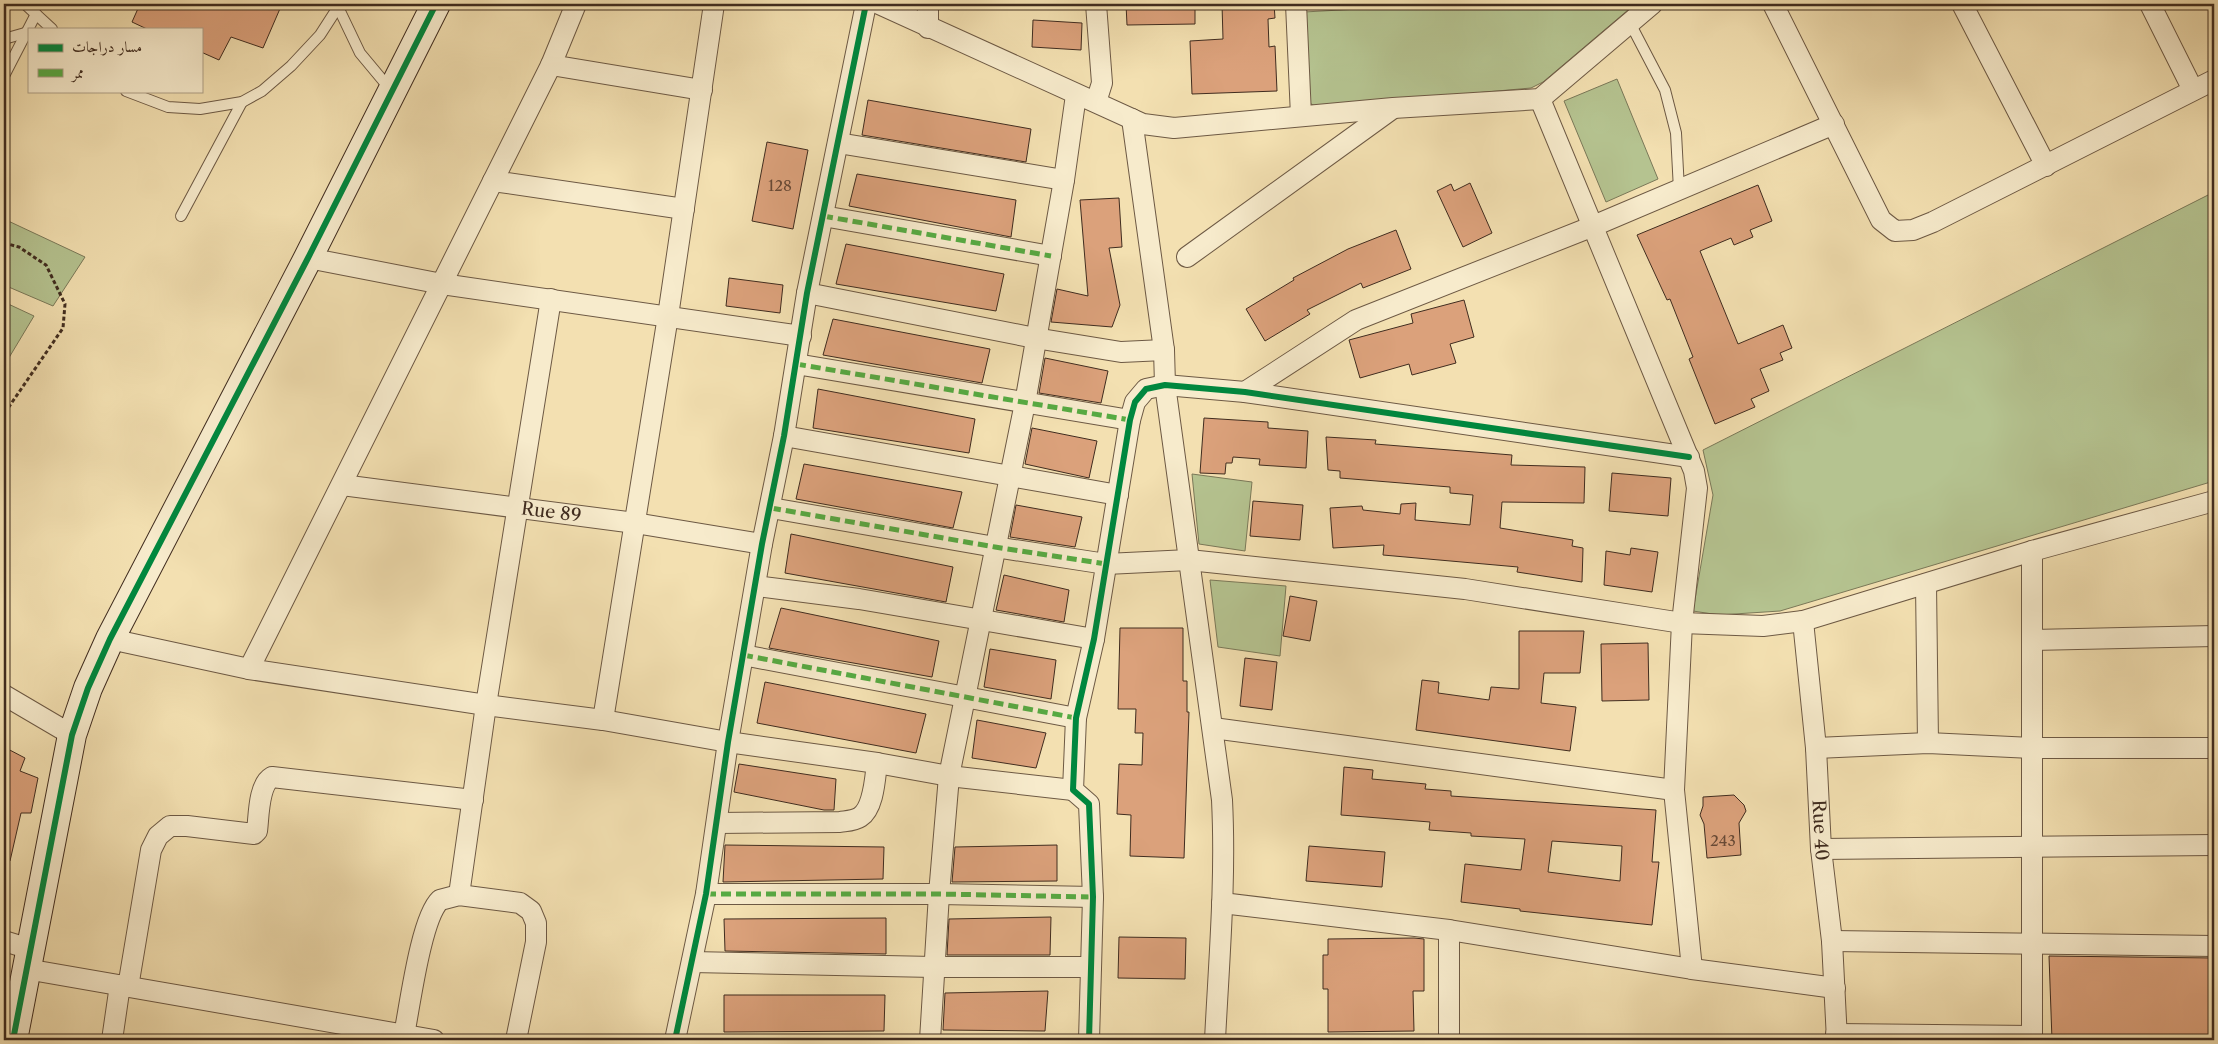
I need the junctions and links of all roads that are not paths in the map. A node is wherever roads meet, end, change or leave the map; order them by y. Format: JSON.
{"nodes":[{"id":1,"x":25,"y":4,"type":"edge"},
{"id":2,"x":436,"y":4,"type":"edge"},
{"id":3,"x":576,"y":4,"type":"edge"},
{"id":4,"x":714,"y":4,"type":"edge"},
{"id":5,"x":866,"y":4,"type":"edge"},
{"id":6,"x":879,"y":4,"type":"edge"},
{"id":7,"x":928,"y":4,"type":"edge"},
{"id":8,"x":1096,"y":4,"type":"edge"},
{"id":9,"x":1296,"y":4,"type":"edge"},
{"id":10,"x":1652,"y":4,"type":"edge"},
{"id":11,"x":1773,"y":4,"type":"edge"},
{"id":12,"x":1962,"y":4,"type":"edge"},
{"id":13,"x":2150,"y":4,"type":"edge"},
{"id":14,"x":339,"y":6,"type":"edge"},
{"id":15,"x":36,"y":14,"type":"junction"},
{"id":16,"x":1630,"y":23,"type":"junction"},
{"id":17,"x":51,"y":28,"type":"edge"},
{"id":18,"x":928,"y":28,"type":"junction"},
{"id":19,"x":25,"y":33,"type":"junction"},
{"id":20,"x":4,"y":39,"type":"edge"},
{"id":21,"x":551,"y":65,"type":"junction"},
{"id":22,"x":4,"y":76,"type":"edge"},
{"id":23,"x":2214,"y":80,"type":"edge"},
{"id":24,"x":702,"y":90,"type":"junction"},
{"id":25,"x":2193,"y":90,"type":"junction"},
{"id":26,"x":129,"y":92,"type":"edge"},
{"id":27,"x":392,"y":92,"type":"junction"},
{"id":28,"x":1076,"y":95,"type":"junction"},
{"id":29,"x":1540,"y":100,"type":"junction"},
{"id":30,"x":242,"y":102,"type":"junction"},
{"id":31,"x":1096,"y":102,"type":"junction"},
{"id":32,"x":1393,"y":108,"type":"junction"},
{"id":33,"x":1301,"y":116,"type":"junction"},
{"id":34,"x":1132,"y":119,"type":"junction"},
{"id":35,"x":1834,"y":124,"type":"junction"},
{"id":36,"x":838,"y":143,"type":"junction"},
{"id":37,"x":2046,"y":166,"type":"junction"},
{"id":38,"x":1064,"y":180,"type":"junction"},
{"id":39,"x":493,"y":181,"type":"junction"},
{"id":40,"x":1679,"y":190,"type":"junction"},
{"id":41,"x":684,"y":209,"type":"junction"},
{"id":42,"x":181,"y":216,"type":"dead end"},
{"id":43,"x":823,"y":216,"type":"junction"},
{"id":44,"x":1591,"y":227,"type":"junction"},
{"id":45,"x":1051,"y":256,"type":"junction"},
{"id":46,"x":1187,"y":257,"type":"dead end"},
{"id":47,"x":308,"y":258,"type":"junction"},
{"id":48,"x":442,"y":284,"type":"junction"},
{"id":49,"x":807,"y":294,"type":"junction"},
{"id":50,"x":551,"y":299,"type":"junction"},
{"id":51,"x":668,"y":316,"type":"junction"},
{"id":52,"x":801,"y":336,"type":"junction"},
{"id":53,"x":1035,"y":338,"type":"junction"},
{"id":54,"x":1164,"y":350,"type":"junction"},
{"id":55,"x":796,"y":364,"type":"junction"},
{"id":56,"x":1165,"y":385,"type":"junction"},
{"id":57,"x":1245,"y":392,"type":"junction"},
{"id":58,"x":1025,"y":403,"type":"junction"},
{"id":59,"x":1130,"y":420,"type":"junction"},
{"id":60,"x":784,"y":436,"type":"junction"},
{"id":61,"x":1689,"y":457,"type":"junction"},
{"id":62,"x":1009,"y":475,"type":"junction"},
{"id":63,"x":342,"y":484,"type":"junction"},
{"id":64,"x":1118,"y":495,"type":"junction"},
{"id":65,"x":2214,"y":500,"type":"edge"},
{"id":66,"x":518,"y":507,"type":"junction"},
{"id":67,"x":771,"y":508,"type":"junction"},
{"id":68,"x":635,"y":523,"type":"junction"},
{"id":69,"x":762,"y":544,"type":"junction"},
{"id":70,"x":995,"y":547,"type":"junction"},
{"id":71,"x":2032,"y":551,"type":"junction"},
{"id":72,"x":1189,"y":560,"type":"junction"},
{"id":73,"x":1106,"y":564,"type":"junction"},
{"id":74,"x":1926,"y":584,"type":"junction"},
{"id":75,"x":756,"y":586,"type":"junction"},
{"id":76,"x":1803,"y":621,"type":"junction"},
{"id":77,"x":982,"y":622,"type":"junction"},
{"id":78,"x":1682,"y":623,"type":"junction"},
{"id":79,"x":2214,"y":636,"type":"edge"},
{"id":80,"x":110,"y":639,"type":"junction"},
{"id":81,"x":1094,"y":639,"type":"junction"},
{"id":82,"x":2032,"y":640,"type":"junction"},
{"id":83,"x":743,"y":655,"type":"junction"},
{"id":84,"x":249,"y":669,"type":"junction"},
{"id":85,"x":4,"y":695,"type":"edge"},
{"id":86,"x":966,"y":696,"type":"junction"},
{"id":87,"x":486,"y":705,"type":"junction"},
{"id":88,"x":1076,"y":718,"type":"junction"},
{"id":89,"x":603,"y":720,"type":"junction"},
{"id":90,"x":1213,"y":728,"type":"junction"},
{"id":91,"x":72,"y":735,"type":"junction"},
{"id":92,"x":728,"y":742,"type":"junction"},
{"id":93,"x":1928,"y":743,"type":"junction"},
{"id":94,"x":1816,"y":748,"type":"junction"},
{"id":95,"x":2032,"y":748,"type":"junction"},
{"id":96,"x":2214,"y":748,"type":"edge"},
{"id":97,"x":877,"y":763,"type":"junction"},
{"id":98,"x":949,"y":776,"type":"junction"},
{"id":99,"x":1073,"y":790,"type":"junction"},
{"id":100,"x":1674,"y":790,"type":"junction"},
{"id":101,"x":473,"y":800,"type":"junction"},
{"id":102,"x":718,"y":823,"type":"junction"},
{"id":103,"x":2214,"y":845,"type":"edge"},
{"id":104,"x":2032,"y":847,"type":"junction"},
{"id":105,"x":1821,"y":849,"type":"junction"},
{"id":106,"x":706,"y":894,"type":"junction"},
{"id":107,"x":939,"y":894,"type":"junction"},
{"id":108,"x":459,"y":895,"type":"junction"},
{"id":109,"x":1093,"y":897,"type":"junction"},
{"id":110,"x":1222,"y":903,"type":"junction"},
{"id":111,"x":1450,"y":930,"type":"junction"},
{"id":112,"x":4,"y":941,"type":"edge"},
{"id":113,"x":1832,"y":941,"type":"junction"},
{"id":114,"x":2032,"y":942,"type":"junction"},
{"id":115,"x":2214,"y":946,"type":"edge"},
{"id":116,"x":28,"y":959,"type":"junction"},
{"id":117,"x":692,"y":962,"type":"junction"},
{"id":118,"x":934,"y":967,"type":"junction"},
{"id":119,"x":1091,"y":967,"type":"junction"},
{"id":120,"x":1692,"y":968,"type":"junction"},
{"id":121,"x":124,"y":986,"type":"junction"},
{"id":122,"x":1835,"y":988,"type":"junction"},
{"id":123,"x":348,"y":1033,"type":"edge"},
{"id":124,"x":404,"y":1035,"type":"junction"},
{"id":125,"x":1837,"y":1037,"type":"edge"},
{"id":126,"x":2032,"y":1038,"type":"edge"},
{"id":127,"x":13,"y":1040,"type":"edge"},
{"id":128,"x":112,"y":1040,"type":"edge"},
{"id":129,"x":434,"y":1040,"type":"edge"},
{"id":130,"x":516,"y":1040,"type":"edge"},
{"id":131,"x":675,"y":1040,"type":"edge"},
{"id":132,"x":930,"y":1040,"type":"edge"},
{"id":133,"x":1089,"y":1040,"type":"edge"},
{"id":134,"x":1215,"y":1040,"type":"edge"},
{"id":135,"x":1449,"y":1040,"type":"edge"}],
"edges":[{"from":1,"to":15,"type":"lane"},
{"from":2,"to":27,"type":"street"},
{"from":3,"to":21,"type":"street"},
{"from":4,"to":24,"type":"street"},
{"from":5,"to":36,"type":"street"},
{"from":6,"to":18,"type":"street"},
{"from":7,"to":18,"type":"street"},
{"from":8,"to":31,"type":"street"},
{"from":9,"to":33,"type":"street"},
{"from":10,"to":16,"type":"street"},
{"from":11,"to":35,"type":"street"},
{"from":12,"to":37,"type":"street"},
{"from":13,"to":25,"type":"street"},
{"from":14,"to":27,"type":"lane"},
{"from":14,"to":30,"type":"lane"},
{"from":15,"to":17,"type":"lane"},
{"from":15,"to":19,"type":"lane"},
{"from":16,"to":29,"type":"street"},
{"from":16,"to":40,"type":"lane"},
{"from":18,"to":28,"type":"street"},
{"from":19,"to":20,"type":"lane"},
{"from":19,"to":22,"type":"lane"},
{"from":21,"to":24,"type":"street"},
{"from":21,"to":39,"type":"street"},
{"from":23,"to":25,"type":"street"},
{"from":24,"to":41,"type":"street"},
{"from":25,"to":37,"type":"street"},
{"from":26,"to":30,"type":"lane"},
{"from":27,"to":47,"type":"street"},
{"from":28,"to":31,"type":"street"},
{"from":28,"to":38,"type":"street"},
{"from":29,"to":32,"type":"street"},
{"from":29,"to":44,"type":"street"},
{"from":30,"to":42,"type":"lane"},
{"from":31,"to":34,"type":"street"},
{"from":32,"to":33,"type":"street"},
{"from":32,"to":46,"type":"street"},
{"from":33,"to":34,"type":"street"},
{"from":34,"to":54,"type":"street"},
{"from":35,"to":37,"type":"street"},
{"from":35,"to":40,"type":"street"},
{"from":36,"to":38,"type":"street"},
{"from":36,"to":43,"type":"street"},
{"from":38,"to":45,"type":"street"},
{"from":39,"to":41,"type":"street"},
{"from":39,"to":48,"type":"street"},
{"from":40,"to":44,"type":"street"},
{"from":41,"to":51,"type":"street"},
{"from":43,"to":45,"type":"street"},
{"from":43,"to":49,"type":"street"},
{"from":44,"to":57,"type":"street"},
{"from":44,"to":61,"type":"street"},
{"from":45,"to":53,"type":"street"},
{"from":47,"to":48,"type":"street"},
{"from":47,"to":80,"type":"street"},
{"from":48,"to":50,"type":"street"},
{"from":48,"to":63,"type":"street"},
{"from":49,"to":52,"type":"street"},
{"from":49,"to":53,"type":"street"},
{"from":50,"to":51,"type":"street"},
{"from":50,"to":66,"type":"street"},
{"from":51,"to":52,"type":"street"},
{"from":51,"to":68,"type":"street"},
{"from":52,"to":55,"type":"street"},
{"from":53,"to":54,"type":"street"},
{"from":53,"to":58,"type":"street"},
{"from":54,"to":56,"type":"street"},
{"from":55,"to":58,"type":"street"},
{"from":55,"to":60,"type":"street"},
{"from":56,"to":57,"type":"street"},
{"from":56,"to":59,"type":"street"},
{"from":56,"to":72,"type":"street"},
{"from":57,"to":61,"type":"street"},
{"from":58,"to":59,"type":"street"},
{"from":58,"to":62,"type":"street"},
{"from":59,"to":64,"type":"street"},
{"from":60,"to":62,"type":"street"},
{"from":60,"to":67,"type":"street"},
{"from":61,"to":78,"type":"street"},
{"from":62,"to":64,"type":"street"},
{"from":62,"to":70,"type":"street"},
{"from":63,"to":66,"type":"street","name":"Rue 89"},
{"from":63,"to":84,"type":"street"},
{"from":64,"to":73,"type":"street"},
{"from":65,"to":71,"type":"street"},
{"from":66,"to":68,"type":"street","name":"Rue 89"},
{"from":66,"to":87,"type":"street"},
{"from":67,"to":69,"type":"street"},
{"from":67,"to":70,"type":"street"},
{"from":68,"to":69,"type":"street","name":"Rue 89"},
{"from":68,"to":89,"type":"street"},
{"from":69,"to":75,"type":"street"},
{"from":70,"to":73,"type":"street"},
{"from":70,"to":77,"type":"street"},
{"from":71,"to":74,"type":"street"},
{"from":71,"to":82,"type":"street"},
{"from":72,"to":73,"type":"street"},
{"from":72,"to":78,"type":"street"},
{"from":72,"to":90,"type":"street"},
{"from":73,"to":81,"type":"street"},
{"from":74,"to":76,"type":"street"},
{"from":74,"to":93,"type":"street"},
{"from":75,"to":77,"type":"street"},
{"from":75,"to":83,"type":"street"},
{"from":76,"to":78,"type":"street"},
{"from":76,"to":94,"type":"street","name":"Rue 40"},
{"from":77,"to":81,"type":"street"},
{"from":77,"to":86,"type":"street"},
{"from":78,"to":100,"type":"street"},
{"from":79,"to":82,"type":"street"},
{"from":80,"to":84,"type":"street"},
{"from":80,"to":91,"type":"street"},
{"from":81,"to":88,"type":"street"},
{"from":82,"to":95,"type":"street"},
{"from":83,"to":86,"type":"street"},
{"from":83,"to":92,"type":"street"},
{"from":84,"to":87,"type":"street"},
{"from":85,"to":91,"type":"street"},
{"from":86,"to":88,"type":"street"},
{"from":86,"to":98,"type":"street"},
{"from":87,"to":89,"type":"street"},
{"from":87,"to":101,"type":"street"},
{"from":88,"to":99,"type":"street"},
{"from":89,"to":92,"type":"street"},
{"from":90,"to":100,"type":"street"},
{"from":90,"to":110,"type":"street"},
{"from":91,"to":116,"type":"street"},
{"from":92,"to":97,"type":"street"},
{"from":92,"to":102,"type":"street"},
{"from":93,"to":94,"type":"street"},
{"from":93,"to":95,"type":"street"},
{"from":94,"to":105,"type":"street","name":"Rue 40"},
{"from":95,"to":96,"type":"street"},
{"from":95,"to":104,"type":"street"},
{"from":97,"to":98,"type":"street"},
{"from":97,"to":102,"type":"street"},
{"from":98,"to":99,"type":"street"},
{"from":98,"to":107,"type":"street"},
{"from":99,"to":109,"type":"street"},
{"from":100,"to":120,"type":"street"},
{"from":101,"to":108,"type":"street"},
{"from":101,"to":121,"type":"street"},
{"from":102,"to":106,"type":"street"},
{"from":103,"to":104,"type":"street"},
{"from":104,"to":105,"type":"street"},
{"from":104,"to":114,"type":"street"},
{"from":105,"to":113,"type":"street","name":"Rue 40"},
{"from":106,"to":107,"type":"street"},
{"from":106,"to":117,"type":"street"},
{"from":107,"to":109,"type":"street"},
{"from":107,"to":118,"type":"street"},
{"from":108,"to":124,"type":"street"},
{"from":108,"to":130,"type":"street"},
{"from":109,"to":119,"type":"street"},
{"from":110,"to":111,"type":"street"},
{"from":110,"to":134,"type":"street"},
{"from":111,"to":120,"type":"street"},
{"from":111,"to":135,"type":"street"},
{"from":112,"to":116,"type":"street"},
{"from":113,"to":114,"type":"street"},
{"from":113,"to":122,"type":"street","name":"Rue 40"},
{"from":114,"to":115,"type":"street"},
{"from":114,"to":126,"type":"street"},
{"from":116,"to":121,"type":"street"},
{"from":116,"to":127,"type":"street"},
{"from":117,"to":118,"type":"street"},
{"from":117,"to":131,"type":"street"},
{"from":118,"to":119,"type":"street"},
{"from":118,"to":132,"type":"street"},
{"from":119,"to":133,"type":"street"},
{"from":120,"to":122,"type":"street"},
{"from":121,"to":123,"type":"street"},
{"from":121,"to":128,"type":"street"},
{"from":122,"to":125,"type":"street","name":"Rue 40"},
{"from":123,"to":124,"type":"street"},
{"from":124,"to":129,"type":"street"},
{"from":125,"to":126,"type":"street"}]}
